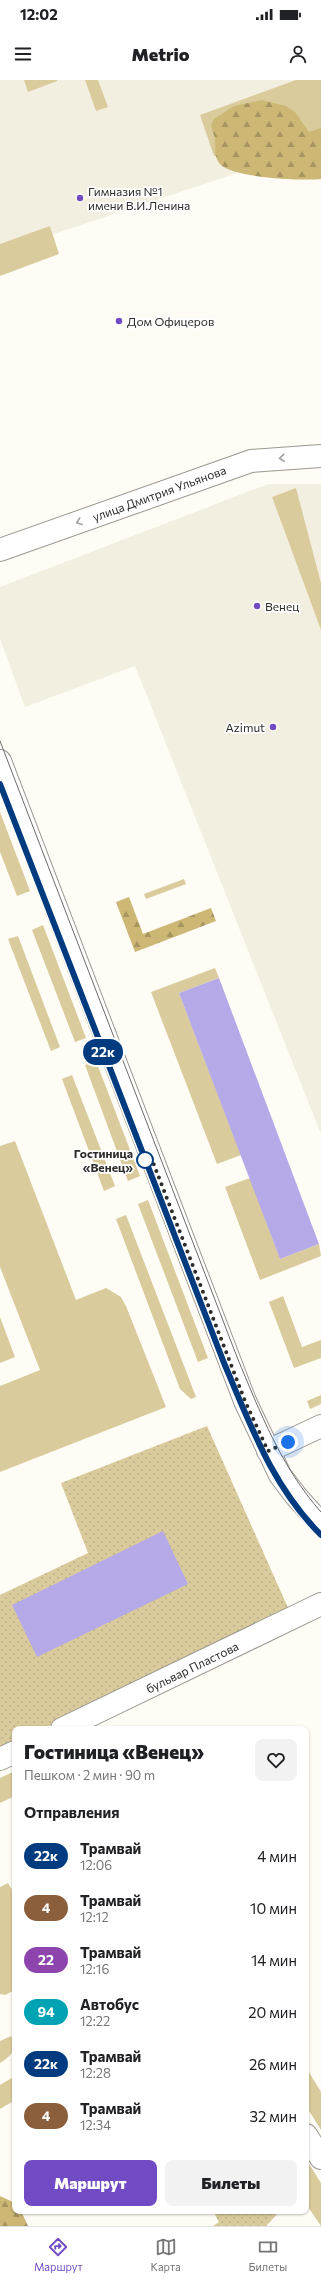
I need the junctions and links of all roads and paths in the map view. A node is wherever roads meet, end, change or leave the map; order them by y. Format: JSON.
{"nodes":[{"id":1,"x":321,"y":456,"type":"edge"},
{"id":2,"x":0,"y":550,"type":"edge"},
{"id":3,"x":0,"y":761,"type":"edge"},
{"id":4,"x":321,"y":1426,"type":"edge"},
{"id":5,"x":268,"y":1451,"type":"junction"},
{"id":6,"x":321,"y":1524,"type":"edge"},
{"id":7,"x":321,"y":1604,"type":"edge"},
{"id":8,"x":68,"y":1726,"type":"edge"},
{"id":9,"x":12,"y":1753,"type":"edge"},
{"id":10,"x":0,"y":1759,"type":"edge"},
{"id":11,"x":309,"y":2139,"type":"edge"},
{"id":12,"x":321,"y":2158,"type":"edge"}],
"edges":[{"from":1,"to":2,"type":"street","name":"улица Дмитрия Ульянова","one_way":true},
{"from":3,"to":5,"type":"street"},
{"from":4,"to":5,"type":"street"},
{"from":5,"to":6,"type":"street"},
{"from":7,"to":8,"type":"street","name":"бульвар Пластова"},
{"from":9,"to":10,"type":"street"},
{"from":11,"to":12,"type":"street"}]}
